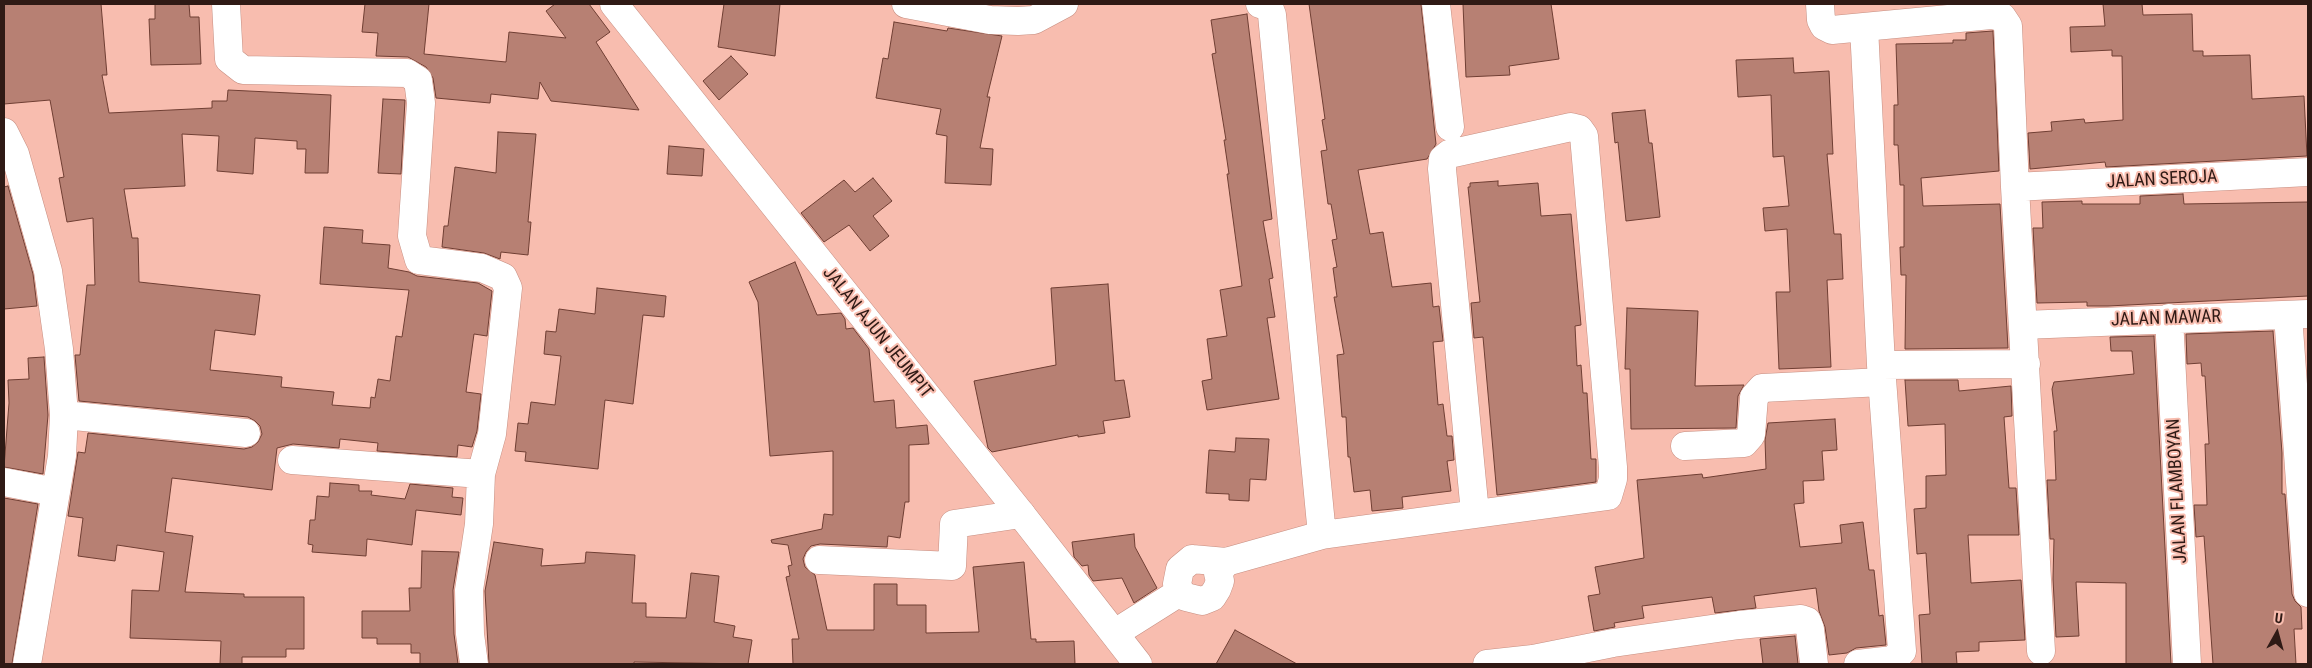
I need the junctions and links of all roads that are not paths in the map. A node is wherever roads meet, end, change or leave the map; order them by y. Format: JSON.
{"nodes":[{"id":1,"x":226,"y":4,"type":"edge"},
{"id":2,"x":614,"y":4,"type":"edge"},
{"id":3,"x":906,"y":4,"type":"edge"},
{"id":4,"x":1064,"y":4,"type":"edge"},
{"id":5,"x":1260,"y":4,"type":"edge"},
{"id":6,"x":1436,"y":4,"type":"edge"},
{"id":7,"x":1820,"y":4,"type":"edge"},
{"id":8,"x":1864,"y":26,"type":"junction"},
{"id":9,"x":1450,"y":127,"type":"dead end"},
{"id":10,"x":4,"y":132,"type":"edge"},
{"id":11,"x":2308,"y":172,"type":"edge"},
{"id":12,"x":2015,"y":188,"type":"junction"},
{"id":13,"x":2298,"y":314,"type":"edge"},
{"id":14,"x":2169,"y":318,"type":"junction"},
{"id":15,"x":2023,"y":325,"type":"junction"},
{"id":16,"x":2026,"y":364,"type":"junction"},
{"id":17,"x":1882,"y":374,"type":"junction"},
{"id":18,"x":64,"y":415,"type":"junction"},
{"id":19,"x":246,"y":433,"type":"dead end"},
{"id":20,"x":1684,"y":446,"type":"dead end"},
{"id":21,"x":292,"y":460,"type":"dead end"},
{"id":22,"x":481,"y":474,"type":"junction"},
{"id":23,"x":4,"y":482,"type":"edge"},
{"id":24,"x":56,"y":492,"type":"junction"},
{"id":25,"x":1475,"y":513,"type":"junction"},
{"id":26,"x":1021,"y":514,"type":"junction"},
{"id":27,"x":1322,"y":535,"type":"junction"},
{"id":28,"x":819,"y":560,"type":"dead end"},
{"id":29,"x":2308,"y":593,"type":"edge"},
{"id":30,"x":1115,"y":633,"type":"junction"},
{"id":31,"x":2041,"y":650,"type":"dead end"},
{"id":32,"x":1533,"y":661,"type":"edge"},
{"id":33,"x":27,"y":664,"type":"edge"},
{"id":34,"x":474,"y":664,"type":"edge"},
{"id":35,"x":1138,"y":664,"type":"edge"},
{"id":36,"x":1486,"y":664,"type":"edge"},
{"id":37,"x":1814,"y":664,"type":"edge"},
{"id":38,"x":1858,"y":664,"type":"edge"},
{"id":39,"x":2186,"y":664,"type":"edge"}],
"edges":[{"from":1,"to":22,"type":"street"},
{"from":2,"to":26,"type":"street","name":"JALAN AJUN JEUMPIT"},
{"from":3,"to":4,"type":"street"},
{"from":5,"to":27,"type":"street"},
{"from":6,"to":9,"type":"street"},
{"from":7,"to":8,"type":"street"},
{"from":8,"to":12,"type":"street"},
{"from":8,"to":17,"type":"street"},
{"from":10,"to":18,"type":"street"},
{"from":11,"to":12,"type":"street","name":"JALAN SEROJA"},
{"from":12,"to":15,"type":"street"},
{"from":13,"to":14,"type":"street","name":"JALAN MAWAR"},
{"from":13,"to":29,"type":"street"},
{"from":14,"to":15,"type":"street","name":"JALAN MAWAR"},
{"from":14,"to":39,"type":"street","name":"JALAN FLAMBOYAN"},
{"from":15,"to":16,"type":"street"},
{"from":16,"to":17,"type":"street"},
{"from":16,"to":31,"type":"street"},
{"from":17,"to":20,"type":"street"},
{"from":17,"to":38,"type":"street"},
{"from":18,"to":19,"type":"street"},
{"from":18,"to":24,"type":"street"},
{"from":21,"to":22,"type":"street"},
{"from":22,"to":34,"type":"street"},
{"from":23,"to":24,"type":"street"},
{"from":24,"to":33,"type":"street"},
{"from":25,"to":25,"type":"street"},
{"from":25,"to":27,"type":"street"},
{"from":26,"to":28,"type":"street"},
{"from":26,"to":30,"type":"street","name":"JALAN AJUN JEUMPIT"},
{"from":27,"to":30,"type":"street"},
{"from":30,"to":35,"type":"street","name":"JALAN AJUN JEUMPIT"},
{"from":32,"to":36,"type":"street"},
{"from":32,"to":37,"type":"street"}]}
